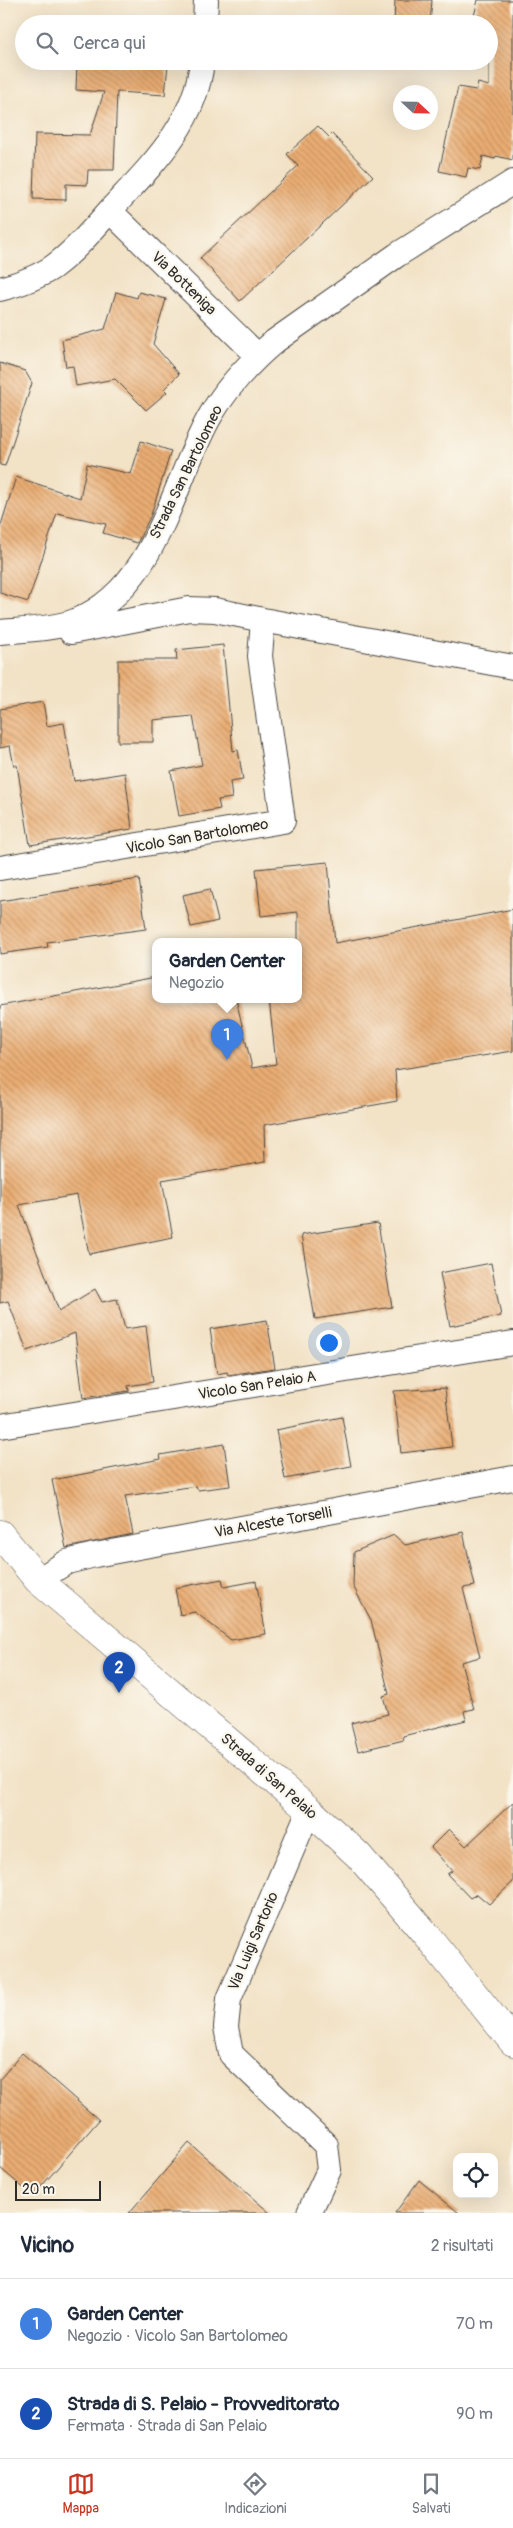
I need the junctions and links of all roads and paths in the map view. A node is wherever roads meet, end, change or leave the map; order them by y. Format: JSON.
{"nodes":[{"id":1,"x":206,"y":0,"type":"edge"},
{"id":2,"x":205,"y":15,"type":"edge"},
{"id":3,"x":200,"y":70,"type":"edge"},
{"id":4,"x":513,"y":182,"type":"edge"},
{"id":5,"x":110,"y":211,"type":"junction"},
{"id":6,"x":0,"y":289,"type":"edge"},
{"id":7,"x":258,"y":356,"type":"junction"},
{"id":8,"x":263,"y":620,"type":"junction"},
{"id":9,"x":48,"y":626,"type":"junction"},
{"id":10,"x":0,"y":632,"type":"edge"},
{"id":11,"x":513,"y":667,"type":"edge"},
{"id":12,"x":0,"y":868,"type":"edge"},
{"id":13,"x":513,"y":1343,"type":"edge"},
{"id":14,"x":0,"y":1426,"type":"edge"},
{"id":15,"x":513,"y":1478,"type":"edge"},
{"id":16,"x":0,"y":1534,"type":"edge"},
{"id":17,"x":38,"y":1580,"type":"junction"},
{"id":18,"x":309,"y":1810,"type":"junction"},
{"id":19,"x":513,"y":2042,"type":"edge"},
{"id":20,"x":309,"y":2213,"type":"edge"}],
"edges":[{"from":1,"to":2,"type":"street"},
{"from":3,"to":5,"type":"street"},
{"from":4,"to":7,"type":"street","name":"Strada San Bartolomeo"},
{"from":5,"to":6,"type":"street"},
{"from":5,"to":7,"type":"street","name":"Via Botteniga"},
{"from":7,"to":9,"type":"street","name":"Strada San Bartolomeo"},
{"from":8,"to":9,"type":"street"},
{"from":8,"to":11,"type":"street"},
{"from":8,"to":12,"type":"street","name":"Vicolo San Bartolomeo"},
{"from":9,"to":10,"type":"street","name":"Strada San Bartolomeo"},
{"from":13,"to":14,"type":"street","name":"Vicolo San Pelaio A"},
{"from":15,"to":17,"type":"street","name":"Via Alceste Torselli"},
{"from":16,"to":17,"type":"street","name":"Strada di San Pelaio"},
{"from":17,"to":18,"type":"street","name":"Strada di San Pelaio"},
{"from":18,"to":19,"type":"street","name":"Strada di San Pelaio"},
{"from":18,"to":20,"type":"street","name":"Via Luigi Sartorio"}]}
